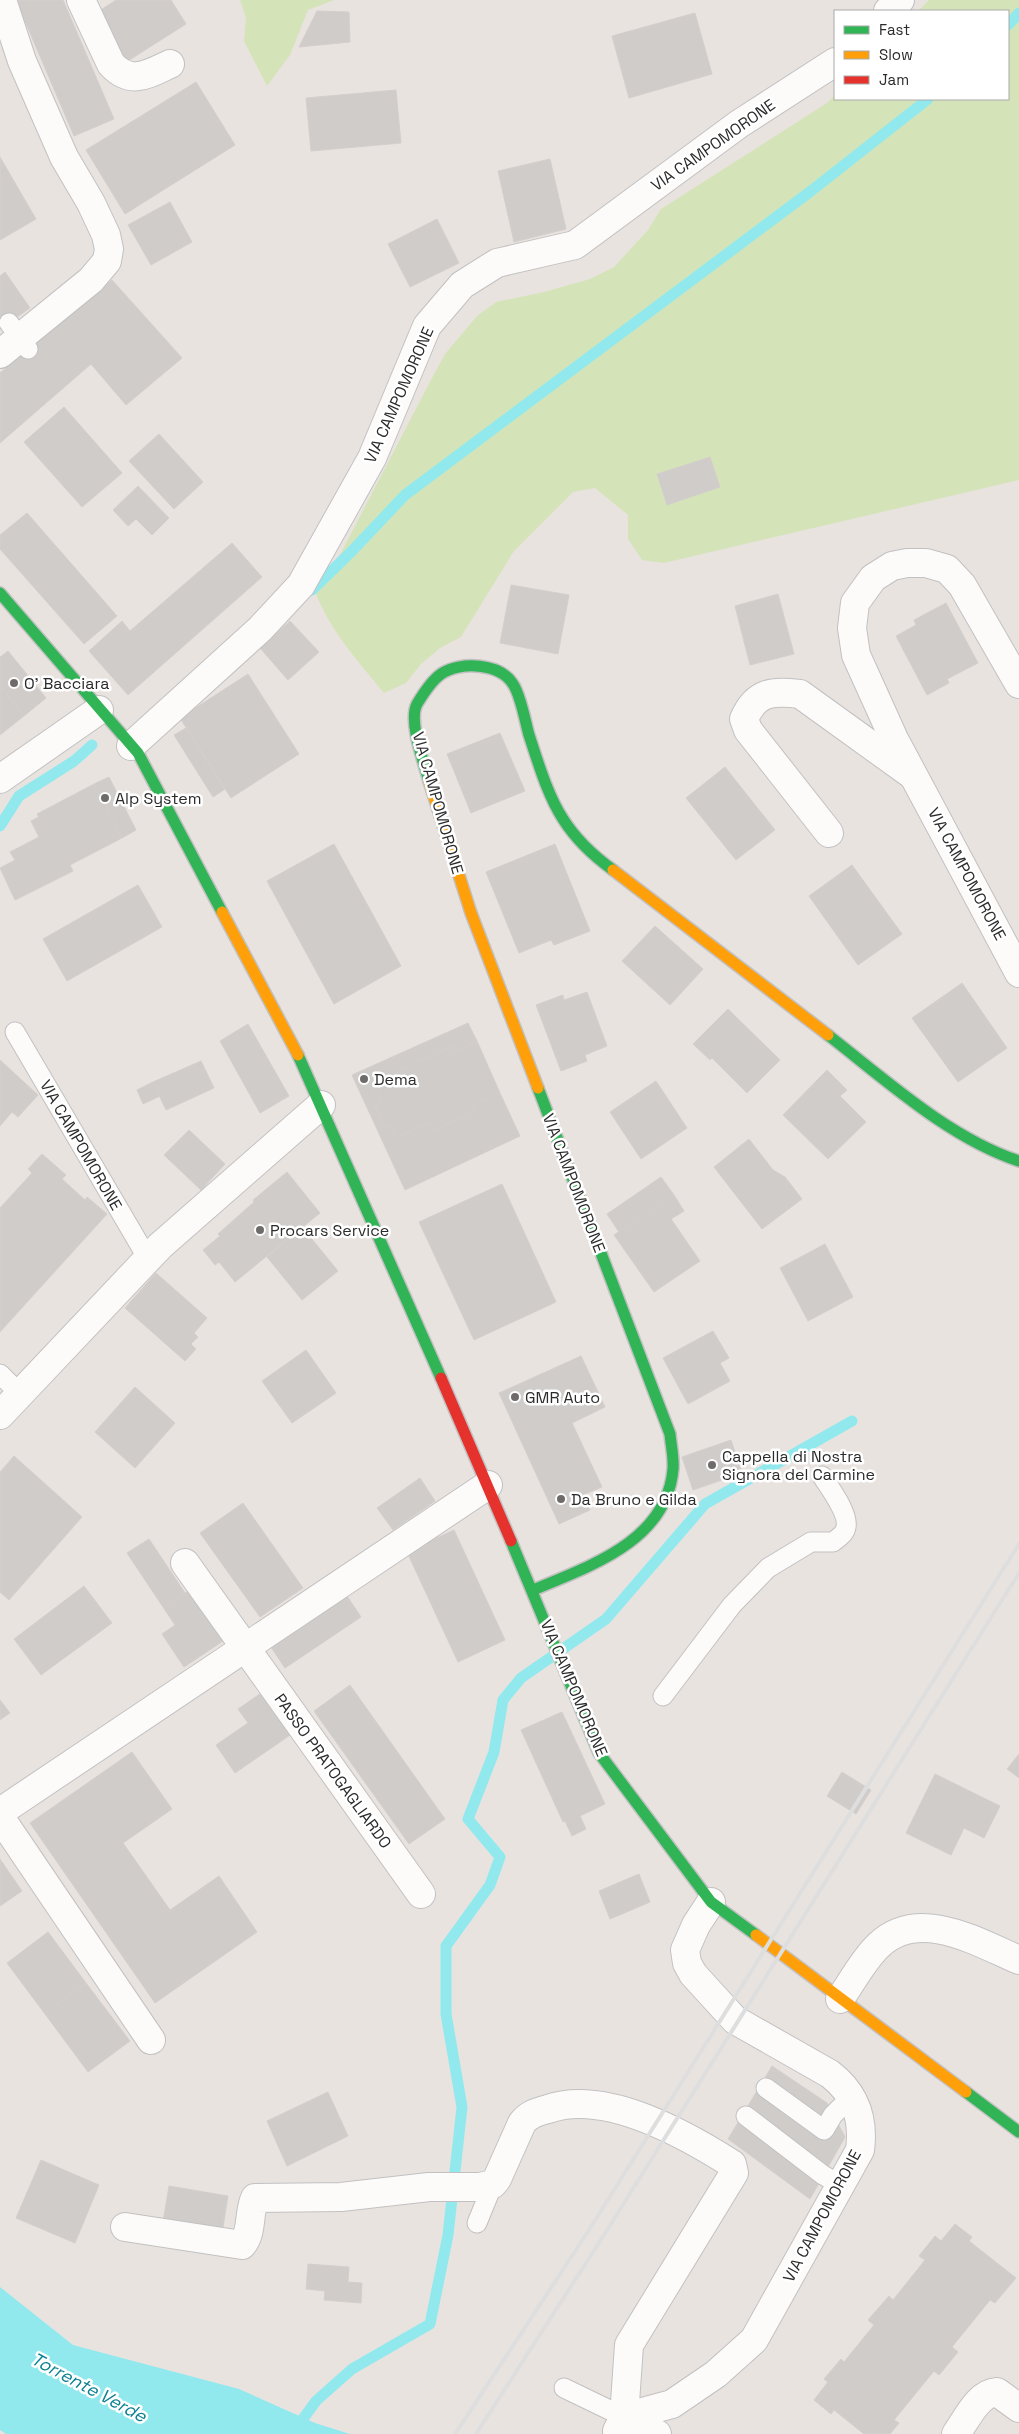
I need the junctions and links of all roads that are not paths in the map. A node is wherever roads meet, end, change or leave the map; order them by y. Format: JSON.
{"nodes":[{"id":1,"x":2,"y":0,"type":"edge"},
{"id":2,"x":81,"y":0,"type":"edge"},
{"id":3,"x":900,"y":0,"type":"edge"},
{"id":4,"x":889,"y":10,"type":"edge"},
{"id":5,"x":834,"y":63,"type":"edge"},
{"id":6,"x":170,"y":64,"type":"dead end"},
{"id":7,"x":14,"y":341,"type":"edge"},
{"id":8,"x":4,"y":608,"type":"edge"},
{"id":9,"x":1019,"y":684,"type":"edge"},
{"id":10,"x":99,"y":710,"type":"junction"},
{"id":11,"x":132,"y":746,"type":"junction"},
{"id":12,"x":914,"y":776,"type":"junction"},
{"id":13,"x":0,"y":779,"type":"edge"},
{"id":14,"x":829,"y":833,"type":"dead end"},
{"id":15,"x":1019,"y":972,"type":"edge"},
{"id":16,"x":15,"y":1032,"type":"dead end"},
{"id":17,"x":321,"y":1106,"type":"junction"},
{"id":18,"x":1019,"y":1161,"type":"edge"},
{"id":19,"x":148,"y":1258,"type":"junction"},
{"id":20,"x":0,"y":1374,"type":"edge"},
{"id":21,"x":19,"y":1394,"type":"junction"},
{"id":22,"x":0,"y":1415,"type":"edge"},
{"id":23,"x":822,"y":1476,"type":"dead end"},
{"id":24,"x":488,"y":1485,"type":"junction"},
{"id":25,"x":185,"y":1564,"type":"dead end"},
{"id":26,"x":533,"y":1590,"type":"junction"},
{"id":27,"x":245,"y":1648,"type":"junction"},
{"id":28,"x":663,"y":1696,"type":"dead end"},
{"id":29,"x":0,"y":1812,"type":"edge"},
{"id":30,"x":0,"y":1818,"type":"edge"},
{"id":31,"x":421,"y":1894,"type":"dead end"},
{"id":32,"x":711,"y":1902,"type":"junction"},
{"id":33,"x":1019,"y":1960,"type":"edge"},
{"id":34,"x":840,"y":1998,"type":"junction"},
{"id":35,"x":150,"y":2040,"type":"dead end"},
{"id":36,"x":766,"y":2088,"type":"dead end"},
{"id":37,"x":851,"y":2096,"type":"junction"},
{"id":38,"x":746,"y":2116,"type":"dead end"},
{"id":39,"x":1019,"y":2132,"type":"edge"},
{"id":40,"x":482,"y":2185,"type":"junction"},
{"id":41,"x":841,"y":2186,"type":"junction"},
{"id":42,"x":477,"y":2223,"type":"dead end"},
{"id":43,"x":125,"y":2227,"type":"dead end"},
{"id":44,"x":564,"y":2388,"type":"dead end"},
{"id":45,"x":1019,"y":2408,"type":"edge"},
{"id":46,"x":620,"y":2426,"type":"edge"},
{"id":47,"x":657,"y":2434,"type":"edge"},
{"id":48,"x":956,"y":2434,"type":"edge"}],
"edges":[{"from":1,"to":7,"type":"street"},
{"from":2,"to":6,"type":"street"},
{"from":3,"to":4,"type":"street"},
{"from":5,"to":11,"type":"street","name":"VIA CAMPOMORONE"},
{"from":8,"to":10,"type":"main road","name":"VIA CAMPOMORONE"},
{"from":9,"to":12,"type":"street","name":"VIA CAMPOMORONE"},
{"from":10,"to":11,"type":"main road","name":"VIA CAMPOMORONE"},
{"from":10,"to":13,"type":"street"},
{"from":11,"to":17,"type":"main road","name":"VIA CAMPOMORONE"},
{"from":12,"to":14,"type":"street","name":"VIA CAMPOMORONE"},
{"from":12,"to":15,"type":"street","name":"VIA CAMPOMORONE"},
{"from":16,"to":19,"type":"lane","name":"VIA CAMPOMORONE"},
{"from":17,"to":19,"type":"street"},
{"from":17,"to":24,"type":"main road","name":"VIA CAMPOMORONE"},
{"from":18,"to":26,"type":"main road","name":"VIA CAMPOMORONE"},
{"from":19,"to":21,"type":"street"},
{"from":20,"to":21,"type":"lane"},
{"from":21,"to":22,"type":"street"},
{"from":23,"to":28,"type":"lane"},
{"from":24,"to":26,"type":"main road","name":"VIA CAMPOMORONE"},
{"from":24,"to":27,"type":"street"},
{"from":25,"to":27,"type":"street","name":"PASSO PRATOGAGLIARDO"},
{"from":26,"to":32,"type":"main road","name":"VIA CAMPOMORONE"},
{"from":27,"to":29,"type":"street"},
{"from":27,"to":31,"type":"street","name":"PASSO PRATOGAGLIARDO"},
{"from":30,"to":35,"type":"street"},
{"from":32,"to":34,"type":"main road","name":"VIA CAMPOMORONE"},
{"from":32,"to":37,"type":"street","name":"VIA CAMPOMORONE"},
{"from":33,"to":34,"type":"street"},
{"from":34,"to":39,"type":"main road","name":"VIA CAMPOMORONE"},
{"from":36,"to":37,"type":"lane"},
{"from":37,"to":41,"type":"street","name":"VIA CAMPOMORONE"},
{"from":38,"to":41,"type":"lane"},
{"from":40,"to":42,"type":"lane"},
{"from":40,"to":43,"type":"street"},
{"from":40,"to":46,"type":"street"},
{"from":41,"to":46,"type":"street","name":"VIA CAMPOMORONE"},
{"from":44,"to":46,"type":"lane"},
{"from":45,"to":48,"type":"street"},
{"from":46,"to":47,"type":"street"}]}
